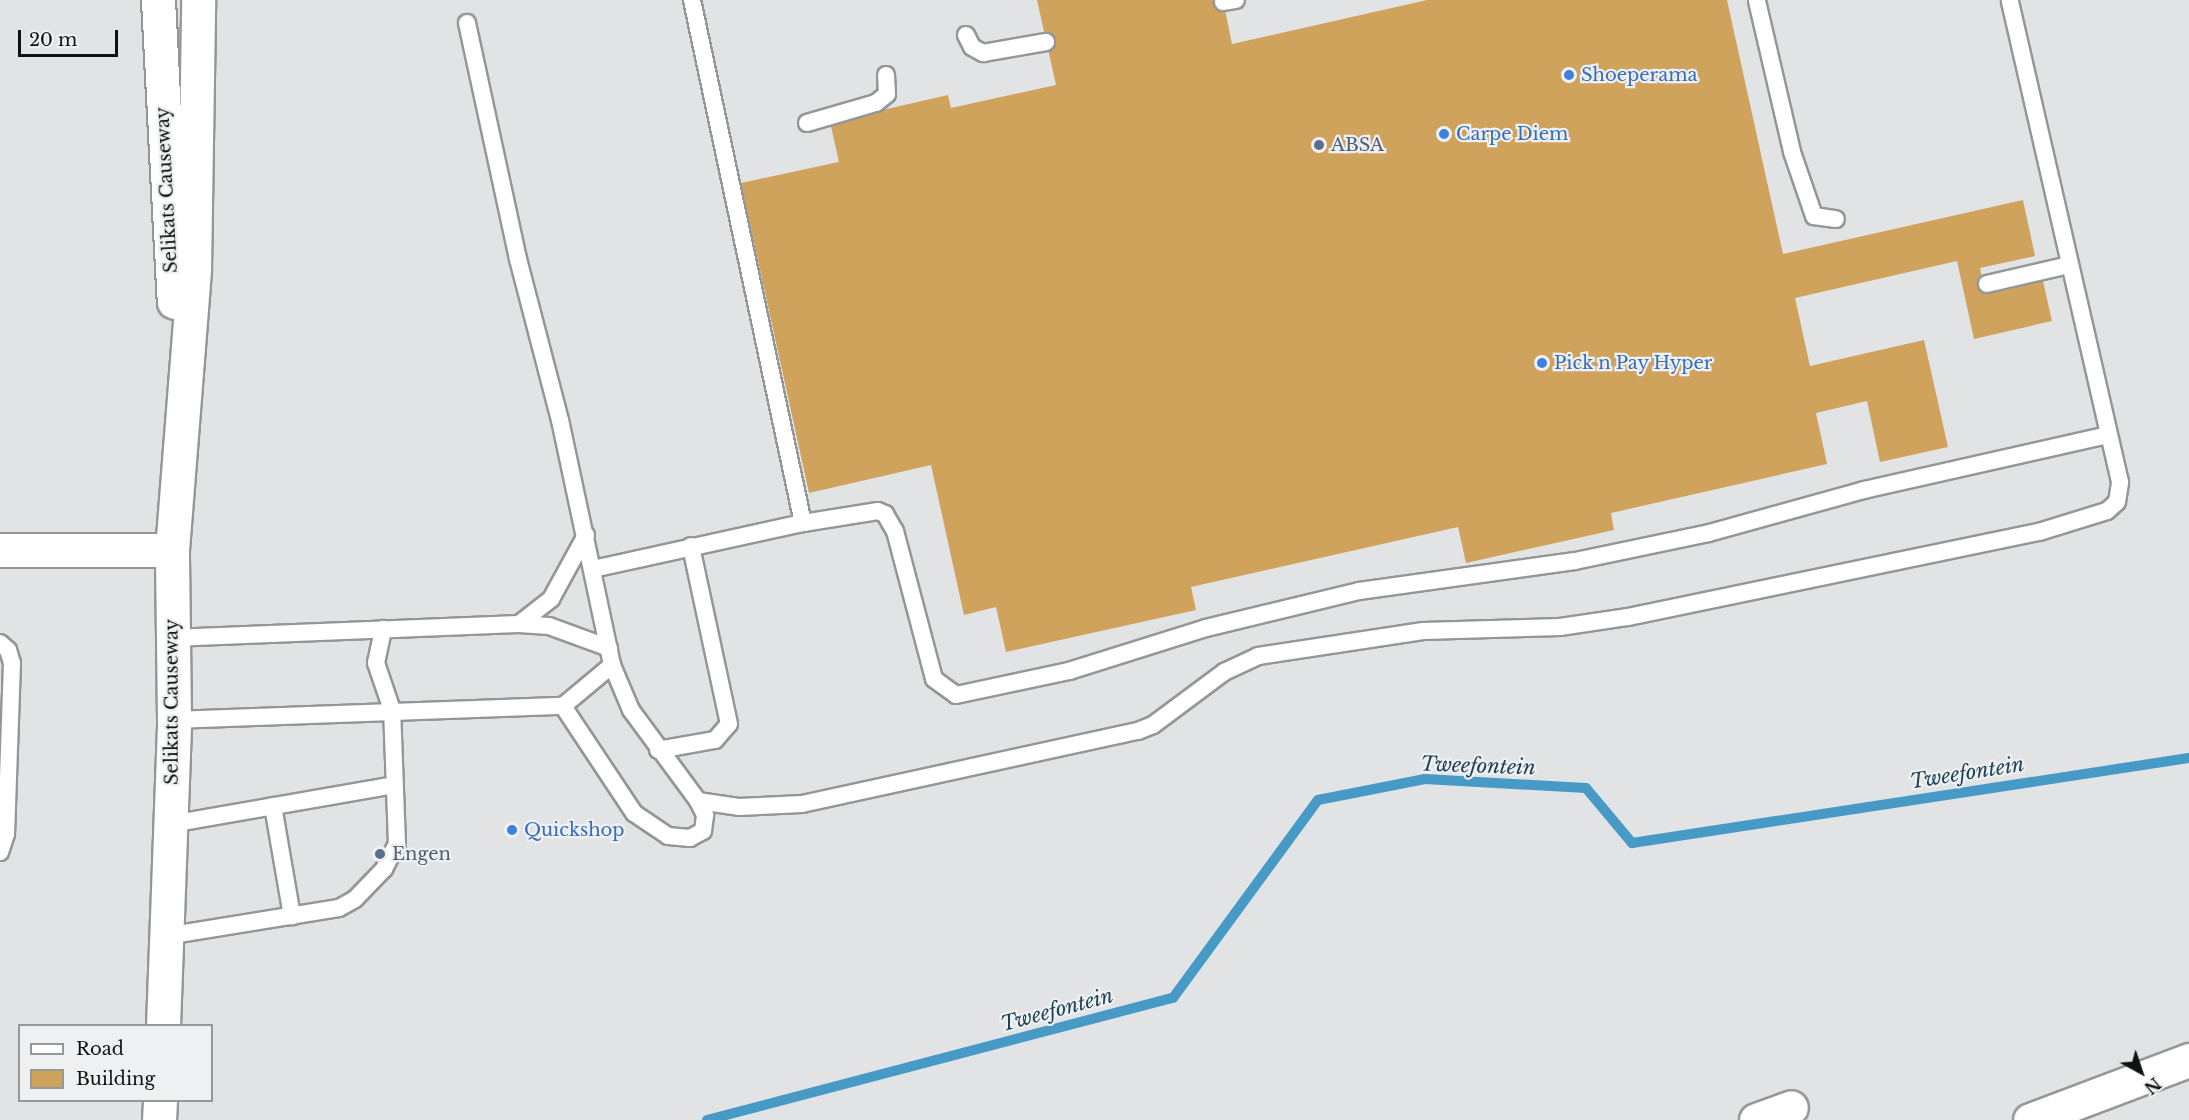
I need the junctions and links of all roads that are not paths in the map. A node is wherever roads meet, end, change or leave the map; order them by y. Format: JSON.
{"nodes":[{"id":1,"x":158,"y":0,"type":"edge"},
{"id":2,"x":198,"y":0,"type":"edge"},
{"id":3,"x":692,"y":0,"type":"edge"},
{"id":4,"x":2010,"y":0,"type":"edge"},
{"id":5,"x":1757,"y":1,"type":"edge"},
{"id":6,"x":467,"y":23,"type":"dead end"},
{"id":7,"x":966,"y":35,"type":"dead end"},
{"id":8,"x":1046,"y":42,"type":"dead end"},
{"id":9,"x":886,"y":75,"type":"dead end"},
{"id":10,"x":807,"y":123,"type":"dead end"},
{"id":11,"x":1836,"y":219,"type":"dead end"},
{"id":12,"x":2069,"y":265,"type":"junction"},
{"id":13,"x":1987,"y":284,"type":"dead end"},
{"id":14,"x":184,"y":378,"type":"junction"},
{"id":15,"x":2108,"y":435,"type":"junction"},
{"id":16,"x":803,"y":523,"type":"junction"},
{"id":17,"x":586,"y":535,"type":"junction"},
{"id":18,"x":691,"y":546,"type":"junction"},
{"id":19,"x":0,"y":549,"type":"edge"},
{"id":20,"x":172,"y":550,"type":"junction"},
{"id":21,"x":593,"y":569,"type":"junction"},
{"id":22,"x":519,"y":624,"type":"junction"},
{"id":23,"x":383,"y":629,"type":"junction"},
{"id":24,"x":171,"y":638,"type":"junction"},
{"id":25,"x":0,"y":642,"type":"edge"},
{"id":26,"x":609,"y":648,"type":"junction"},
{"id":27,"x":612,"y":665,"type":"junction"},
{"id":28,"x":563,"y":705,"type":"junction"},
{"id":29,"x":392,"y":710,"type":"junction"},
{"id":30,"x":174,"y":720,"type":"junction"},
{"id":31,"x":658,"y":750,"type":"junction"},
{"id":32,"x":395,"y":785,"type":"junction"},
{"id":33,"x":698,"y":801,"type":"junction"},
{"id":34,"x":273,"y":806,"type":"junction"},
{"id":35,"x":171,"y":824,"type":"junction"},
{"id":36,"x":0,"y":852,"type":"edge"},
{"id":37,"x":292,"y":916,"type":"junction"},
{"id":38,"x":166,"y":936,"type":"junction"},
{"id":39,"x":163,"y":1024,"type":"edge"},
{"id":40,"x":2189,"y":1060,"type":"edge"},
{"id":41,"x":160,"y":1102,"type":"edge"},
{"id":42,"x":1791,"y":1107,"type":"dead end"},
{"id":43,"x":159,"y":1120,"type":"edge"},
{"id":44,"x":1756,"y":1120,"type":"edge"},
{"id":45,"x":2030,"y":1120,"type":"edge"}],
"edges":[{"from":1,"to":14,"type":"street","name":"Selikats Causeway"},
{"from":2,"to":14,"type":"street","name":"Selikats Causeway"},
{"from":3,"to":16,"type":"lane"},
{"from":4,"to":12,"type":"lane"},
{"from":5,"to":11,"type":"lane"},
{"from":6,"to":17,"type":"lane"},
{"from":7,"to":8,"type":"lane"},
{"from":9,"to":10,"type":"lane"},
{"from":12,"to":13,"type":"lane"},
{"from":12,"to":15,"type":"lane"},
{"from":14,"to":20,"type":"street","name":"Selikats Causeway"},
{"from":15,"to":16,"type":"lane"},
{"from":15,"to":33,"type":"lane"},
{"from":16,"to":18,"type":"lane"},
{"from":17,"to":21,"type":"lane"},
{"from":17,"to":22,"type":"lane"},
{"from":18,"to":21,"type":"lane"},
{"from":18,"to":31,"type":"lane"},
{"from":19,"to":20,"type":"street"},
{"from":20,"to":24,"type":"street","name":"Selikats Causeway"},
{"from":21,"to":26,"type":"lane"},
{"from":22,"to":23,"type":"lane"},
{"from":22,"to":26,"type":"lane"},
{"from":23,"to":24,"type":"lane"},
{"from":23,"to":29,"type":"lane"},
{"from":24,"to":30,"type":"street","name":"Selikats Causeway"},
{"from":25,"to":36,"type":"lane"},
{"from":26,"to":27,"type":"lane"},
{"from":27,"to":28,"type":"lane"},
{"from":27,"to":31,"type":"lane"},
{"from":28,"to":29,"type":"lane"},
{"from":28,"to":33,"type":"lane"},
{"from":29,"to":30,"type":"lane"},
{"from":29,"to":32,"type":"lane"},
{"from":30,"to":35,"type":"street","name":"Selikats Causeway"},
{"from":31,"to":33,"type":"lane"},
{"from":32,"to":34,"type":"lane"},
{"from":32,"to":37,"type":"lane"},
{"from":34,"to":35,"type":"lane"},
{"from":34,"to":37,"type":"lane"},
{"from":35,"to":38,"type":"street","name":"Selikats Causeway"},
{"from":37,"to":38,"type":"lane"},
{"from":38,"to":39,"type":"street","name":"Selikats Causeway"},
{"from":40,"to":45,"type":"street"},
{"from":41,"to":43,"type":"street"},
{"from":42,"to":44,"type":"street"}]}
